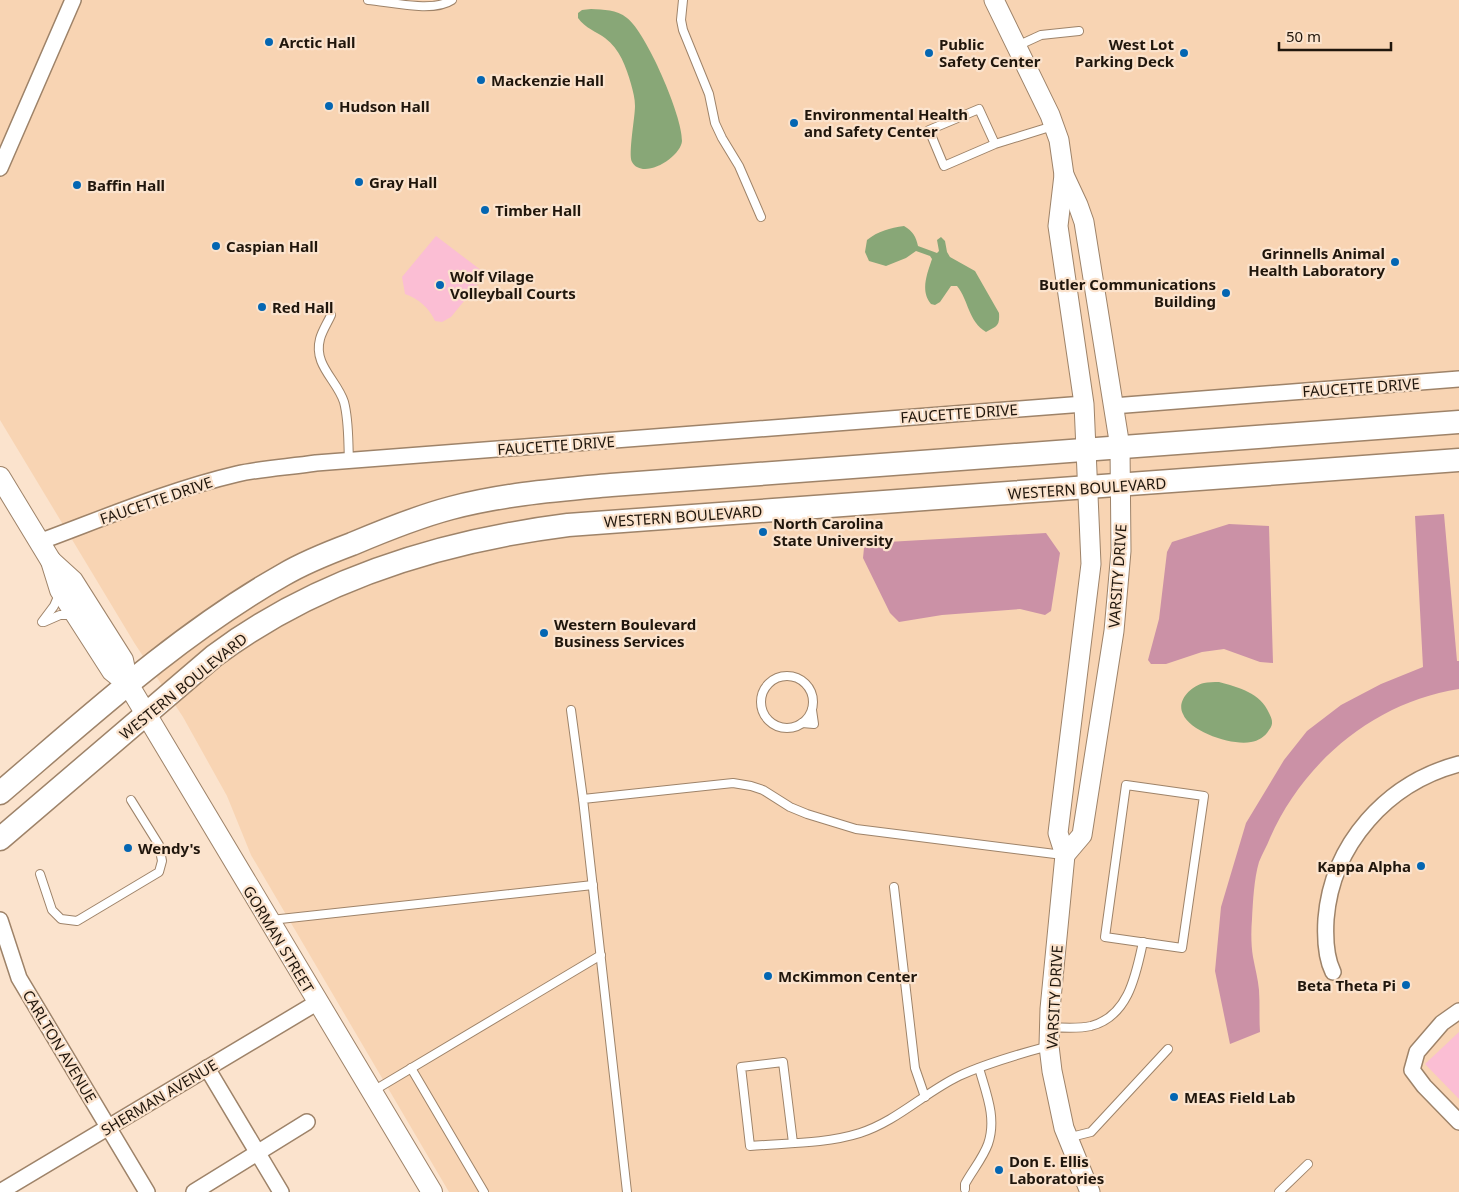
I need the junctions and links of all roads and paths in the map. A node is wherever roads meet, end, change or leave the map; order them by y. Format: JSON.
{"nodes":[{"id":1,"x":73,"y":0,"type":"edge"},
{"id":2,"x":368,"y":0,"type":"edge"},
{"id":3,"x":452,"y":0,"type":"edge"},
{"id":4,"x":683,"y":0,"type":"edge"},
{"id":5,"x":994,"y":0,"type":"edge"},
{"id":6,"x":1079,"y":31,"type":"dead end"},
{"id":7,"x":1017,"y":46,"type":"junction"},
{"id":8,"x":1054,"y":126,"type":"junction"},
{"id":9,"x":995,"y":144,"type":"junction"},
{"id":10,"x":0,"y":168,"type":"edge"},
{"id":11,"x":1064,"y":175,"type":"junction"},
{"id":12,"x":761,"y":217,"type":"dead end"},
{"id":13,"x":331,"y":315,"type":"dead end"},
{"id":14,"x":1459,"y":380,"type":"edge"},
{"id":15,"x":1084,"y":404,"type":"junction"},
{"id":16,"x":1113,"y":406,"type":"junction"},
{"id":17,"x":1459,"y":422,"type":"edge"},
{"id":18,"x":1120,"y":447,"type":"junction"},
{"id":19,"x":1085,"y":449,"type":"junction"},
{"id":20,"x":349,"y":460,"type":"junction"},
{"id":21,"x":1459,"y":460,"type":"edge"},
{"id":22,"x":0,"y":477,"type":"edge"},
{"id":23,"x":1120,"y":486,"type":"junction"},
{"id":24,"x":1088,"y":487,"type":"junction"},
{"id":25,"x":39,"y":542,"type":"junction"},
{"id":26,"x":51,"y":561,"type":"junction"},
{"id":27,"x":60,"y":590,"type":"junction"},
{"id":28,"x":76,"y":615,"type":"junction"},
{"id":29,"x":128,"y":684,"type":"junction"},
{"id":30,"x":571,"y":710,"type":"dead end"},
{"id":31,"x":812,"y":710,"type":"joint"},
{"id":32,"x":146,"y":714,"type":"junction"},
{"id":33,"x":1459,"y":765,"type":"edge"},
{"id":34,"x":0,"y":793,"type":"edge"},
{"id":35,"x":583,"y":799,"type":"junction"},
{"id":36,"x":131,"y":800,"type":"dead end"},
{"id":37,"x":0,"y":839,"type":"edge"},
{"id":38,"x":1065,"y":855,"type":"junction"},
{"id":39,"x":40,"y":874,"type":"dead end"},
{"id":40,"x":593,"y":885,"type":"junction"},
{"id":41,"x":894,"y":887,"type":"dead end"},
{"id":42,"x":0,"y":920,"type":"edge"},
{"id":43,"x":269,"y":921,"type":"junction"},
{"id":44,"x":1143,"y":942,"type":"junction"},
{"id":45,"x":601,"y":954,"type":"junction"},
{"id":46,"x":1333,"y":972,"type":"dead end"},
{"id":47,"x":318,"y":1002,"type":"junction"},
{"id":48,"x":1459,"y":1011,"type":"edge"},
{"id":49,"x":1049,"y":1027,"type":"junction"},
{"id":50,"x":1049,"y":1046,"type":"junction"},
{"id":51,"x":1168,"y":1049,"type":"dead end"},
{"id":52,"x":207,"y":1068,"type":"junction"},
{"id":53,"x":411,"y":1068,"type":"junction"},
{"id":54,"x":979,"y":1068,"type":"junction"},
{"id":55,"x":372,"y":1092,"type":"junction"},
{"id":56,"x":925,"y":1097,"type":"junction"},
{"id":57,"x":307,"y":1122,"type":"dead end"},
{"id":58,"x":1459,"y":1122,"type":"edge"},
{"id":59,"x":108,"y":1127,"type":"junction"},
{"id":60,"x":1068,"y":1138,"type":"junction"},
{"id":61,"x":793,"y":1143,"type":"junction"},
{"id":62,"x":257,"y":1153,"type":"junction"},
{"id":63,"x":1308,"y":1164,"type":"dead end"},
{"id":64,"x":965,"y":1190,"type":"dead end"},
{"id":65,"x":0,"y":1192,"type":"edge"},
{"id":66,"x":147,"y":1192,"type":"edge"},
{"id":67,"x":194,"y":1192,"type":"edge"},
{"id":68,"x":281,"y":1192,"type":"edge"},
{"id":69,"x":432,"y":1192,"type":"edge"},
{"id":70,"x":484,"y":1192,"type":"edge"},
{"id":71,"x":627,"y":1192,"type":"edge"},
{"id":72,"x":1090,"y":1192,"type":"edge"},
{"id":73,"x":1279,"y":1192,"type":"edge"}],
"edges":[{"from":1,"to":10,"type":"street"},
{"from":2,"to":3,"type":"lane"},
{"from":4,"to":12,"type":"lane"},
{"from":5,"to":7,"type":"street","name":"VARSITY DRIVE"},
{"from":6,"to":7,"type":"lane"},
{"from":7,"to":8,"type":"street","name":"VARSITY DRIVE"},
{"from":8,"to":9,"type":"lane"},
{"from":8,"to":11,"type":"street","name":"VARSITY DRIVE"},
{"from":9,"to":9,"type":"lane"},
{"from":11,"to":15,"type":"street","name":"VARSITY DRIVE"},
{"from":11,"to":16,"type":"street","name":"VARSITY DRIVE"},
{"from":13,"to":20,"type":"lane"},
{"from":14,"to":16,"type":"street","name":"FAUCETTE DRIVE"},
{"from":15,"to":19,"type":"street","name":"VARSITY DRIVE"},
{"from":15,"to":20,"type":"street","name":"FAUCETTE DRIVE"},
{"from":16,"to":18,"type":"street","name":"VARSITY DRIVE"},
{"from":17,"to":18,"type":"main road"},
{"from":18,"to":19,"type":"main road"},
{"from":18,"to":23,"type":"street","name":"VARSITY DRIVE"},
{"from":19,"to":24,"type":"street","name":"VARSITY DRIVE"},
{"from":19,"to":29,"type":"main road"},
{"from":20,"to":25,"type":"street","name":"FAUCETTE DRIVE"},
{"from":21,"to":23,"type":"main road","name":"WESTERN BOULEVARD"},
{"from":22,"to":25,"type":"main road","name":"GORMAN STREET"},
{"from":23,"to":24,"type":"main road","name":"WESTERN BOULEVARD"},
{"from":23,"to":38,"type":"street","name":"VARSITY DRIVE"},
{"from":24,"to":32,"type":"main road","name":"WESTERN BOULEVARD"},
{"from":24,"to":38,"type":"street","name":"VARSITY DRIVE"},
{"from":25,"to":26,"type":"main road","name":"GORMAN STREET"},
{"from":26,"to":27,"type":"main road","name":"GORMAN STREET"},
{"from":26,"to":29,"type":"main road","name":"GORMAN STREET"},
{"from":27,"to":28,"type":"main road","name":"GORMAN STREET"},
{"from":27,"to":28,"type":"lane"},
{"from":28,"to":29,"type":"main road","name":"GORMAN STREET"},
{"from":29,"to":32,"type":"main road","name":"GORMAN STREET"},
{"from":29,"to":34,"type":"main road"},
{"from":30,"to":35,"type":"lane"},
{"from":31,"to":31,"type":"lane"},
{"from":32,"to":37,"type":"main road","name":"WESTERN BOULEVARD"},
{"from":32,"to":43,"type":"main road","name":"GORMAN STREET"},
{"from":33,"to":46,"type":"street"},
{"from":35,"to":38,"type":"lane"},
{"from":35,"to":40,"type":"lane"},
{"from":36,"to":39,"type":"lane"},
{"from":38,"to":49,"type":"street","name":"VARSITY DRIVE"},
{"from":40,"to":43,"type":"lane"},
{"from":40,"to":45,"type":"lane"},
{"from":41,"to":56,"type":"lane"},
{"from":42,"to":59,"type":"street","name":"CARLTON AVENUE"},
{"from":43,"to":47,"type":"main road","name":"GORMAN STREET"},
{"from":44,"to":44,"type":"lane"},
{"from":44,"to":49,"type":"lane"},
{"from":45,"to":53,"type":"lane"},
{"from":45,"to":71,"type":"lane"},
{"from":47,"to":52,"type":"street","name":"SHERMAN AVENUE"},
{"from":47,"to":55,"type":"main road","name":"GORMAN STREET"},
{"from":48,"to":58,"type":"street"},
{"from":49,"to":50,"type":"street","name":"VARSITY DRIVE"},
{"from":50,"to":54,"type":"lane"},
{"from":50,"to":60,"type":"street","name":"VARSITY DRIVE"},
{"from":51,"to":60,"type":"lane"},
{"from":52,"to":59,"type":"street","name":"SHERMAN AVENUE"},
{"from":52,"to":62,"type":"street"},
{"from":53,"to":55,"type":"lane"},
{"from":53,"to":70,"type":"lane"},
{"from":54,"to":56,"type":"lane"},
{"from":54,"to":64,"type":"lane"},
{"from":55,"to":69,"type":"main road","name":"GORMAN STREET"},
{"from":56,"to":61,"type":"lane"},
{"from":57,"to":62,"type":"street"},
{"from":59,"to":65,"type":"street","name":"SHERMAN AVENUE"},
{"from":59,"to":66,"type":"street","name":"CARLTON AVENUE"},
{"from":60,"to":72,"type":"street","name":"VARSITY DRIVE"},
{"from":61,"to":61,"type":"lane"},
{"from":62,"to":67,"type":"street"},
{"from":62,"to":68,"type":"street"},
{"from":63,"to":73,"type":"lane"}]}
